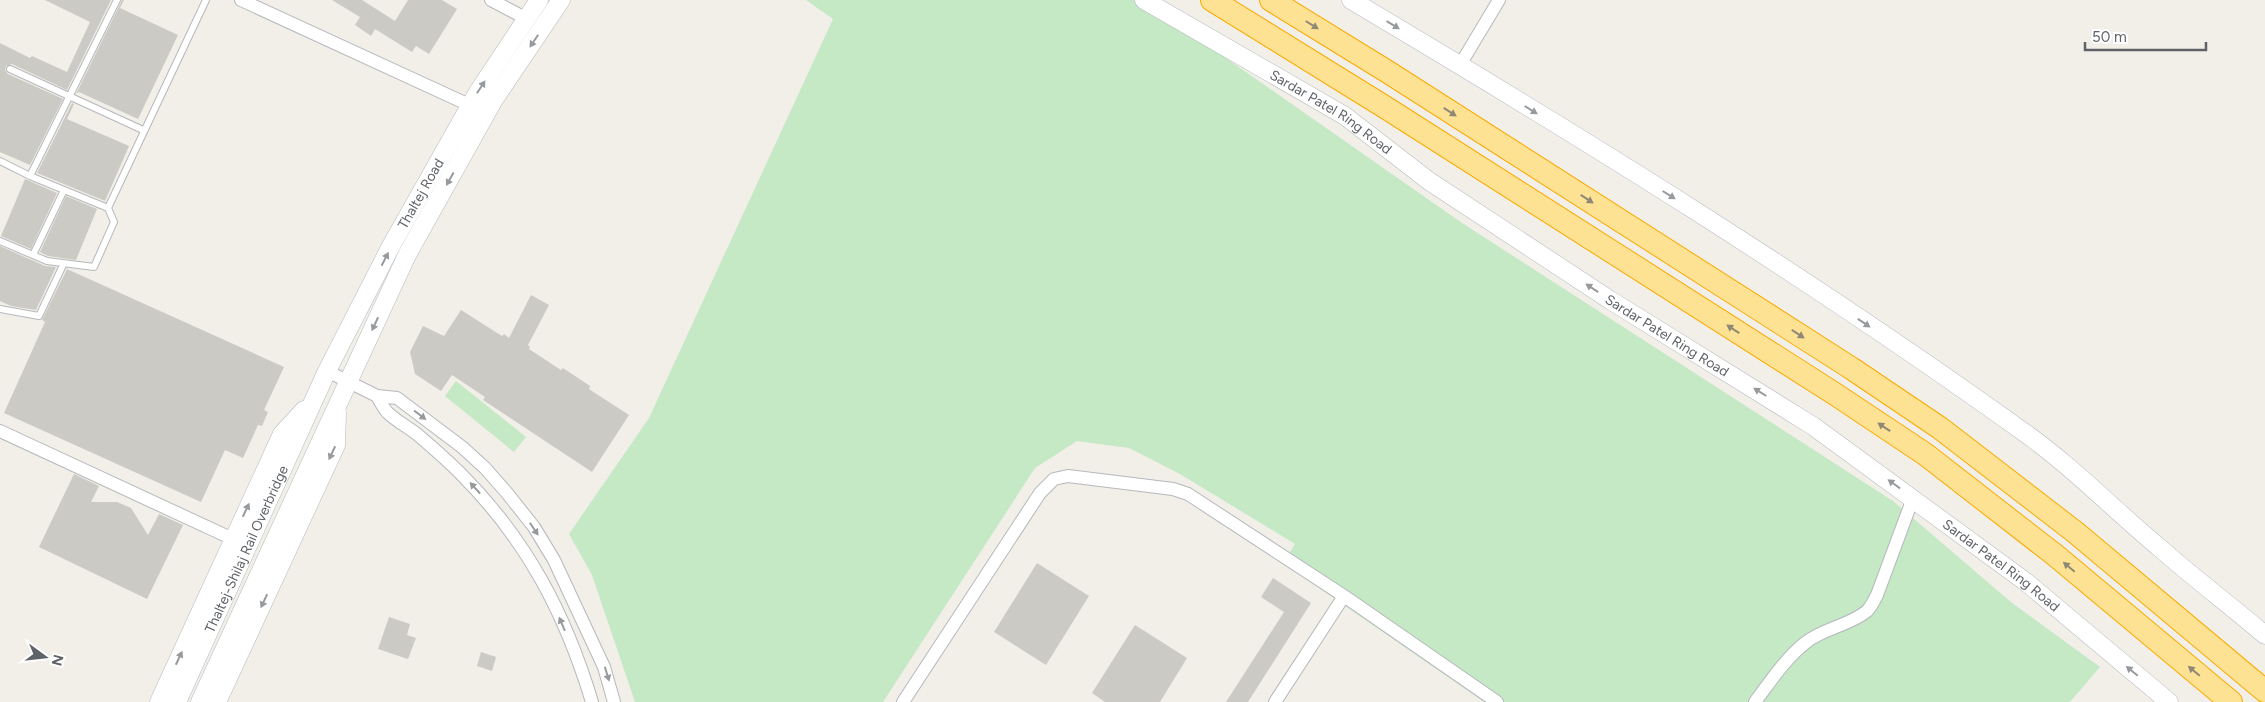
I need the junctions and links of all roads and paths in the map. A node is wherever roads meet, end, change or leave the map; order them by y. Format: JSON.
{"nodes":[{"id":1,"x":117,"y":0,"type":"edge"},
{"id":2,"x":206,"y":0,"type":"edge"},
{"id":3,"x":241,"y":0,"type":"edge"},
{"id":4,"x":491,"y":0,"type":"edge"},
{"id":5,"x":540,"y":0,"type":"edge"},
{"id":6,"x":561,"y":0,"type":"edge"},
{"id":7,"x":1144,"y":0,"type":"edge"},
{"id":8,"x":1212,"y":0,"type":"edge"},
{"id":9,"x":1271,"y":0,"type":"edge"},
{"id":10,"x":1351,"y":0,"type":"edge"},
{"id":11,"x":1499,"y":0,"type":"edge"},
{"id":12,"x":527,"y":19,"type":"junction"},
{"id":13,"x":1460,"y":65,"type":"junction"},
{"id":14,"x":10,"y":68,"type":"dead end"},
{"id":15,"x":69,"y":96,"type":"junction"},
{"id":16,"x":470,"y":106,"type":"junction"},
{"id":17,"x":487,"y":113,"type":"junction"},
{"id":18,"x":143,"y":130,"type":"junction"},
{"id":19,"x":0,"y":160,"type":"edge"},
{"id":20,"x":30,"y":176,"type":"junction"},
{"id":21,"x":64,"y":190,"type":"junction"},
{"id":22,"x":108,"y":208,"type":"junction"},
{"id":23,"x":0,"y":241,"type":"edge"},
{"id":24,"x":33,"y":255,"type":"junction"},
{"id":25,"x":64,"y":263,"type":"junction"},
{"id":26,"x":0,"y":309,"type":"edge"},
{"id":27,"x":327,"y":371,"type":"junction"},
{"id":28,"x":349,"y":382,"type":"junction"},
{"id":29,"x":316,"y":396,"type":"junction"},
{"id":30,"x":377,"y":396,"type":"junction"},
{"id":31,"x":338,"y":405,"type":"junction"},
{"id":32,"x":0,"y":431,"type":"edge"},
{"id":33,"x":1913,"y":498,"type":"junction"},
{"id":34,"x":233,"y":539,"type":"junction"},
{"id":35,"x":1344,"y":596,"type":"junction"},
{"id":36,"x":2265,"y":635,"type":"edge"},
{"id":37,"x":2265,"y":691,"type":"edge"},
{"id":38,"x":159,"y":702,"type":"edge"},
{"id":39,"x":177,"y":702,"type":"edge"},
{"id":40,"x":200,"y":702,"type":"edge"},
{"id":41,"x":217,"y":702,"type":"edge"},
{"id":42,"x":592,"y":702,"type":"edge"},
{"id":43,"x":614,"y":702,"type":"edge"},
{"id":44,"x":903,"y":702,"type":"edge"},
{"id":45,"x":1275,"y":702,"type":"edge"},
{"id":46,"x":1497,"y":702,"type":"edge"},
{"id":47,"x":1754,"y":702,"type":"edge"},
{"id":48,"x":2169,"y":702,"type":"edge"},
{"id":49,"x":2231,"y":702,"type":"edge"}],
"edges":[{"from":1,"to":15,"type":"lane"},
{"from":2,"to":18,"type":"lane"},
{"from":3,"to":16,"type":"street"},
{"from":4,"to":12,"type":"street"},
{"from":5,"to":12,"type":"street","name":"Thaltej Road"},
{"from":6,"to":17,"type":"street","name":"Thaltej-Shilaj Rail Overbridge","one_way":true},
{"from":33,"to":7,"type":"street","name":"Sardar Patel Ring Road","one_way":true},
{"from":49,"to":8,"type":"highway","one_way":true},
{"from":9,"to":37,"type":"highway","one_way":true},
{"from":10,"to":13,"type":"street","one_way":true},
{"from":11,"to":13,"type":"street"},
{"from":16,"to":12,"type":"street","name":"Thaltej Road","one_way":true},
{"from":13,"to":36,"type":"street","one_way":true},
{"from":14,"to":15,"type":"lane"},
{"from":15,"to":18,"type":"lane"},
{"from":15,"to":20,"type":"lane"},
{"from":16,"to":17,"type":"street"},
{"from":27,"to":16,"type":"street","name":"Thaltej Road","one_way":true},
{"from":17,"to":28,"type":"street","name":"Thaltej-Shilaj Rail Overbridge","one_way":true},
{"from":18,"to":22,"type":"lane"},
{"from":19,"to":20,"type":"lane"},
{"from":20,"to":21,"type":"lane"},
{"from":21,"to":22,"type":"lane"},
{"from":21,"to":24,"type":"lane"},
{"from":22,"to":25,"type":"lane"},
{"from":23,"to":24,"type":"lane"},
{"from":24,"to":25,"type":"lane"},
{"from":25,"to":26,"type":"lane"},
{"from":27,"to":28,"type":"street"},
{"from":27,"to":29,"type":"street","name":"Thaltej Road"},
{"from":28,"to":30,"type":"street"},
{"from":28,"to":31,"type":"street","name":"Thaltej-Shilaj Rail Overbridge"},
{"from":34,"to":29,"type":"street","one_way":true},
{"from":29,"to":39,"type":"street","name":"Thaltej-Shilaj Rail Overbridge"},
{"from":42,"to":30,"type":"street","one_way":true},
{"from":30,"to":43,"type":"street","one_way":true},
{"from":31,"to":40,"type":"street","name":"Thaltej-Shilaj Rail Overbridge"},
{"from":31,"to":41,"type":"street","one_way":true},
{"from":32,"to":34,"type":"street"},
{"from":33,"to":47,"type":"street"},
{"from":48,"to":33,"type":"street","name":"Sardar Patel Ring Road","one_way":true},
{"from":38,"to":34,"type":"street","one_way":true},
{"from":35,"to":44,"type":"street"},
{"from":35,"to":45,"type":"street"},
{"from":35,"to":46,"type":"street"}]}
